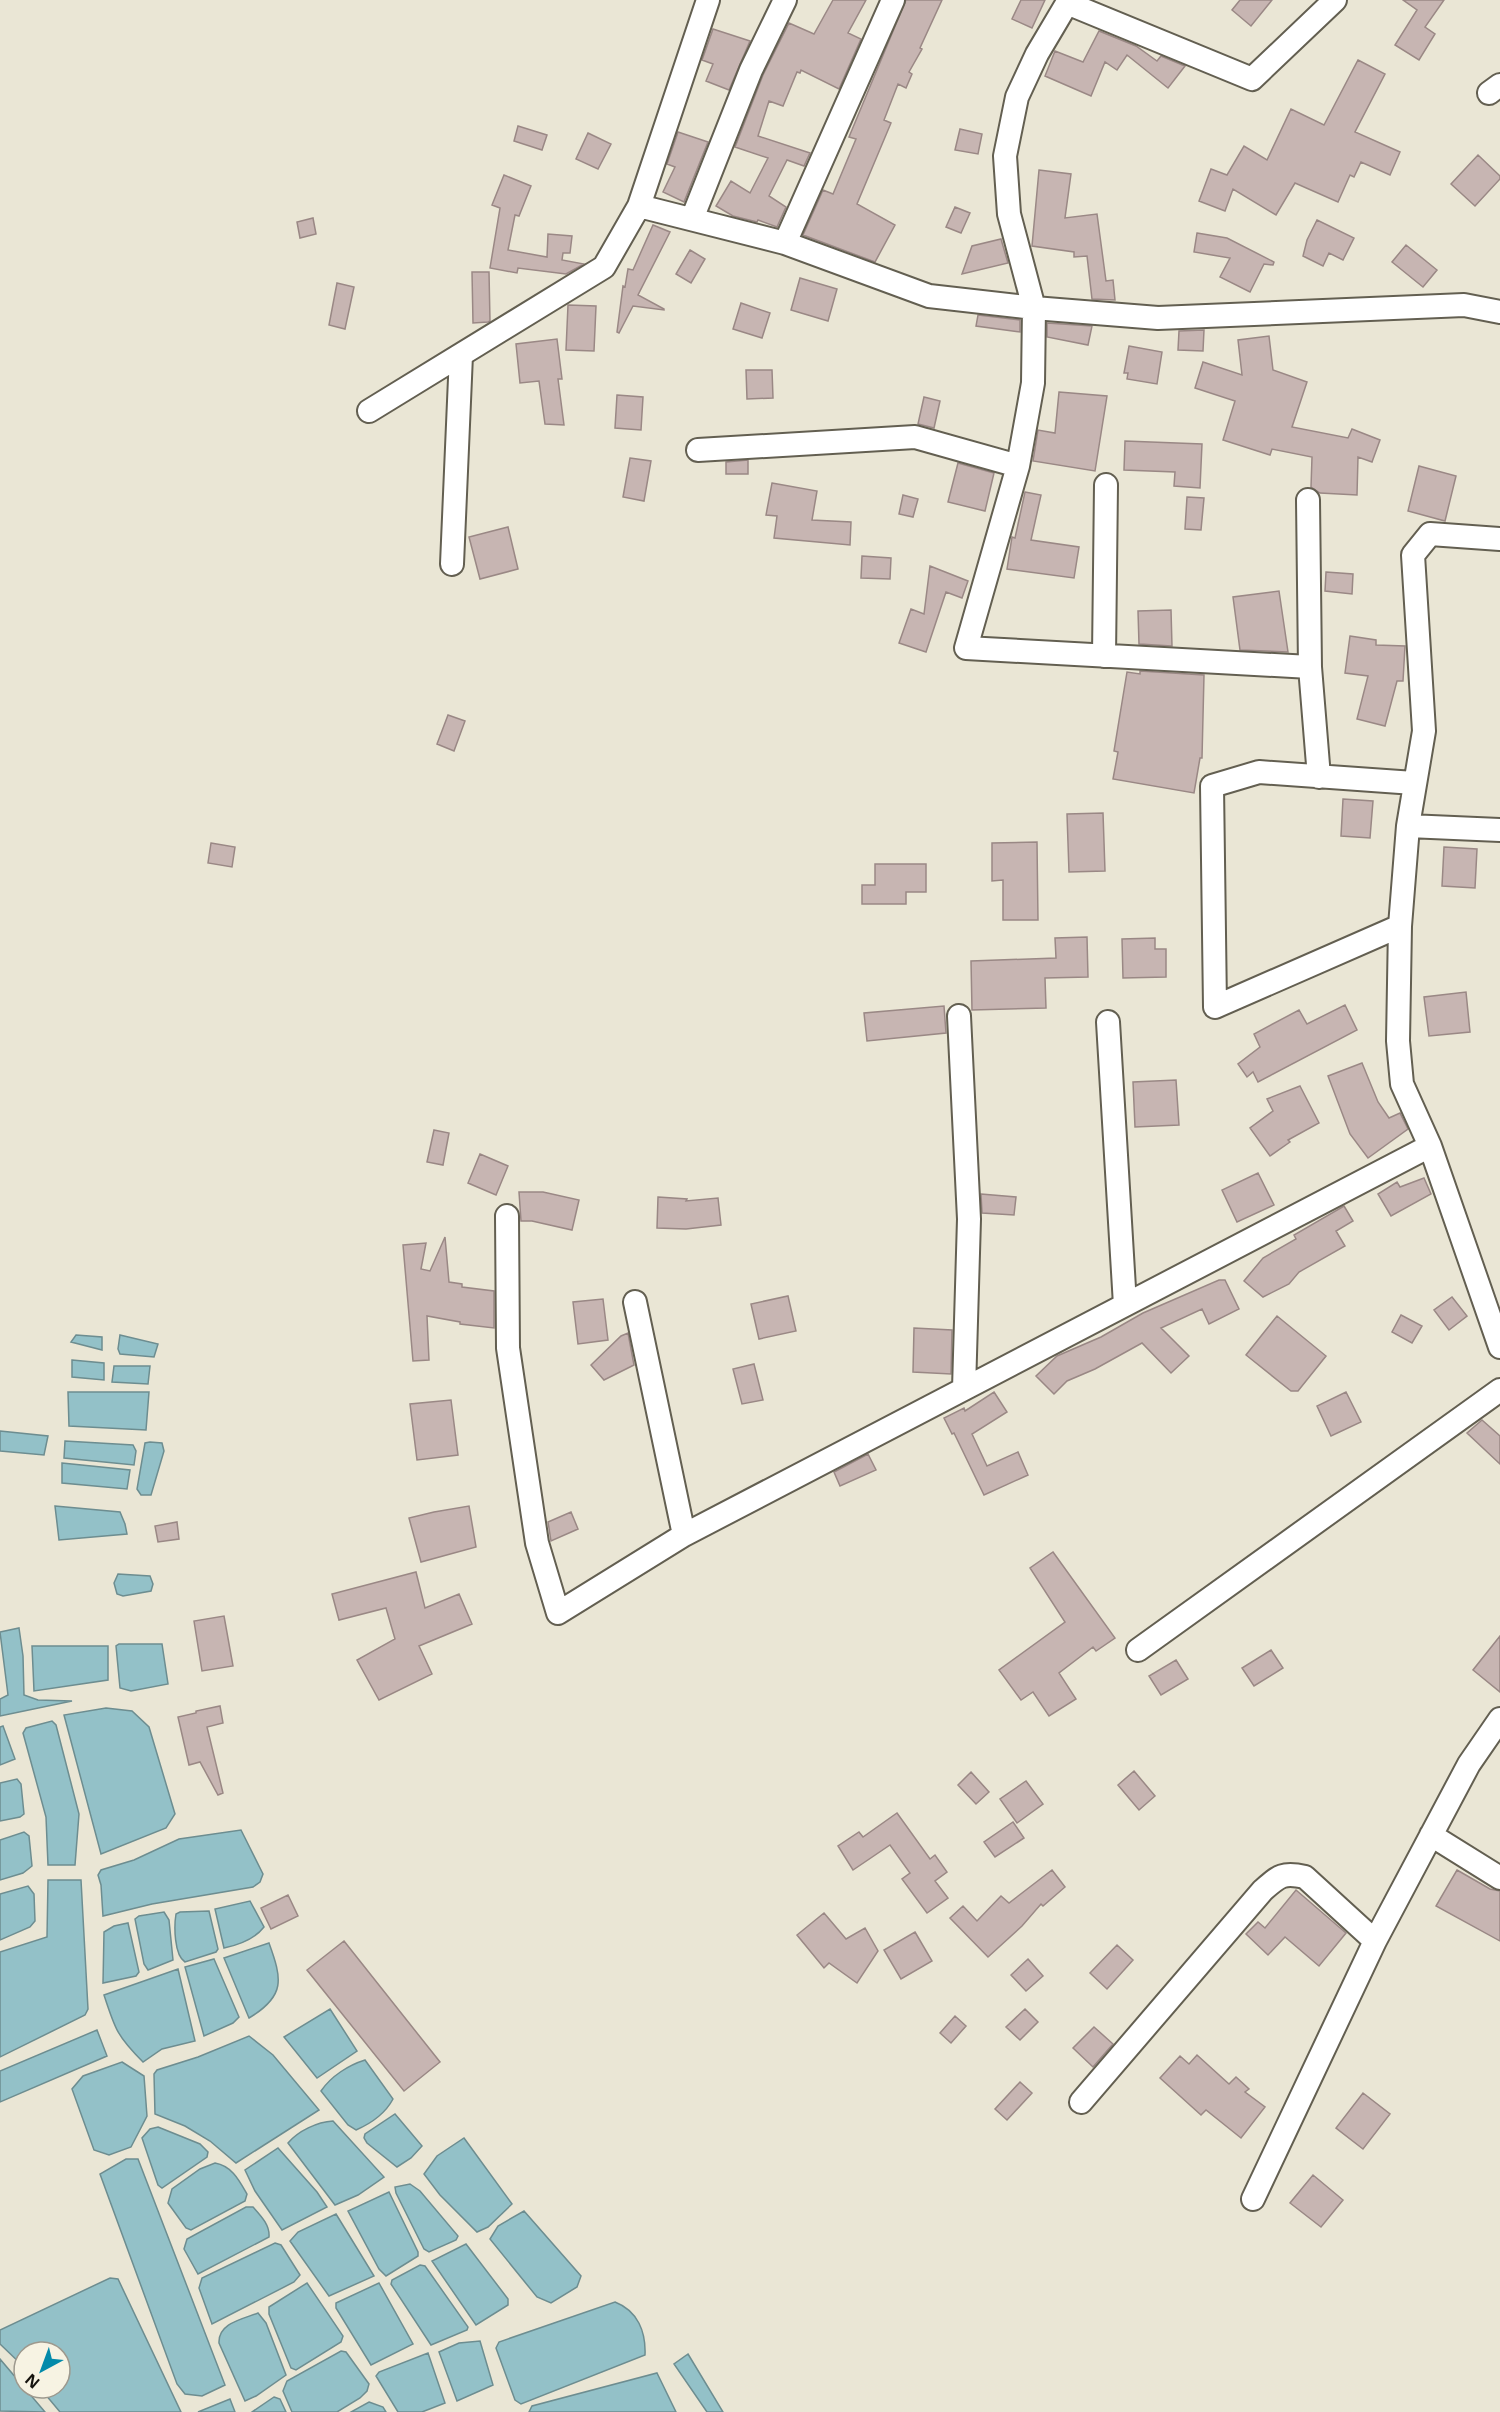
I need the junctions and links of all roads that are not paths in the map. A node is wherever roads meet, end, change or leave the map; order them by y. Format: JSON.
{"nodes":[{"id":1,"x":708,"y":0,"type":"edge"},
{"id":2,"x":785,"y":0,"type":"edge"},
{"id":3,"x":893,"y":0,"type":"edge"},
{"id":4,"x":1335,"y":0,"type":"edge"},
{"id":5,"x":1068,"y":1,"type":"edge"},
{"id":6,"x":639,"y":206,"type":"junction"},
{"id":7,"x":692,"y":219,"type":"junction"},
{"id":8,"x":785,"y":243,"type":"junction"},
{"id":9,"x":1034,"y":308,"type":"junction"},
{"id":10,"x":1500,"y":312,"type":"edge"},
{"id":11,"x":461,"y":355,"type":"junction"},
{"id":12,"x":369,"y":411,"type":"dead end"},
{"id":13,"x":698,"y":450,"type":"dead end"},
{"id":14,"x":1018,"y":466,"type":"junction"},
{"id":15,"x":1106,"y":484,"type":"dead end"},
{"id":16,"x":1308,"y":500,"type":"dead end"},
{"id":17,"x":1500,"y":539,"type":"edge"},
{"id":18,"x":452,"y":564,"type":"dead end"},
{"id":19,"x":1104,"y":656,"type":"junction"},
{"id":20,"x":1310,"y":667,"type":"junction"},
{"id":21,"x":1319,"y":777,"type":"junction"},
{"id":22,"x":1414,"y":783,"type":"junction"},
{"id":23,"x":1408,"y":826,"type":"junction"},
{"id":24,"x":1500,"y":830,"type":"edge"},
{"id":25,"x":1400,"y":926,"type":"junction"},
{"id":26,"x":959,"y":1016,"type":"dead end"},
{"id":27,"x":1108,"y":1022,"type":"dead end"},
{"id":28,"x":1430,"y":1146,"type":"junction"},
{"id":29,"x":507,"y":1216,"type":"dead end"},
{"id":30,"x":635,"y":1302,"type":"dead end"},
{"id":31,"x":1125,"y":1305,"type":"junction"},
{"id":32,"x":1500,"y":1347,"type":"edge"},
{"id":33,"x":964,"y":1389,"type":"junction"},
{"id":34,"x":1500,"y":1390,"type":"edge"},
{"id":35,"x":684,"y":1534,"type":"junction"},
{"id":36,"x":1138,"y":1650,"type":"dead end"},
{"id":37,"x":1500,"y":1719,"type":"edge"},
{"id":38,"x":1431,"y":1835,"type":"junction"},
{"id":39,"x":1500,"y":1878,"type":"edge"},
{"id":40,"x":1375,"y":1941,"type":"junction"},
{"id":41,"x":1081,"y":2102,"type":"dead end"},
{"id":42,"x":1253,"y":2199,"type":"dead end"}],
"edges":[{"from":1,"to":6,"type":"street"},
{"from":2,"to":7,"type":"street"},
{"from":3,"to":8,"type":"street"},
{"from":4,"to":5,"type":"street"},
{"from":5,"to":9,"type":"street"},
{"from":6,"to":7,"type":"street"},
{"from":6,"to":11,"type":"street"},
{"from":7,"to":8,"type":"street"},
{"from":8,"to":9,"type":"street"},
{"from":9,"to":10,"type":"street"},
{"from":9,"to":14,"type":"street"},
{"from":11,"to":12,"type":"street"},
{"from":11,"to":18,"type":"street"},
{"from":13,"to":14,"type":"street"},
{"from":14,"to":19,"type":"street"},
{"from":15,"to":19,"type":"street"},
{"from":16,"to":20,"type":"street"},
{"from":17,"to":22,"type":"street"},
{"from":19,"to":20,"type":"street"},
{"from":20,"to":21,"type":"street"},
{"from":21,"to":22,"type":"street"},
{"from":21,"to":25,"type":"street"},
{"from":22,"to":23,"type":"street"},
{"from":23,"to":24,"type":"street"},
{"from":23,"to":25,"type":"street"},
{"from":25,"to":28,"type":"street"},
{"from":26,"to":33,"type":"street"},
{"from":27,"to":31,"type":"street"},
{"from":28,"to":31,"type":"street"},
{"from":28,"to":32,"type":"street"},
{"from":29,"to":35,"type":"street"},
{"from":30,"to":35,"type":"street"},
{"from":31,"to":33,"type":"street"},
{"from":33,"to":35,"type":"street"},
{"from":34,"to":36,"type":"street"},
{"from":37,"to":38,"type":"street"},
{"from":38,"to":39,"type":"street"},
{"from":38,"to":40,"type":"street"},
{"from":40,"to":41,"type":"street"},
{"from":40,"to":42,"type":"street"}]}
